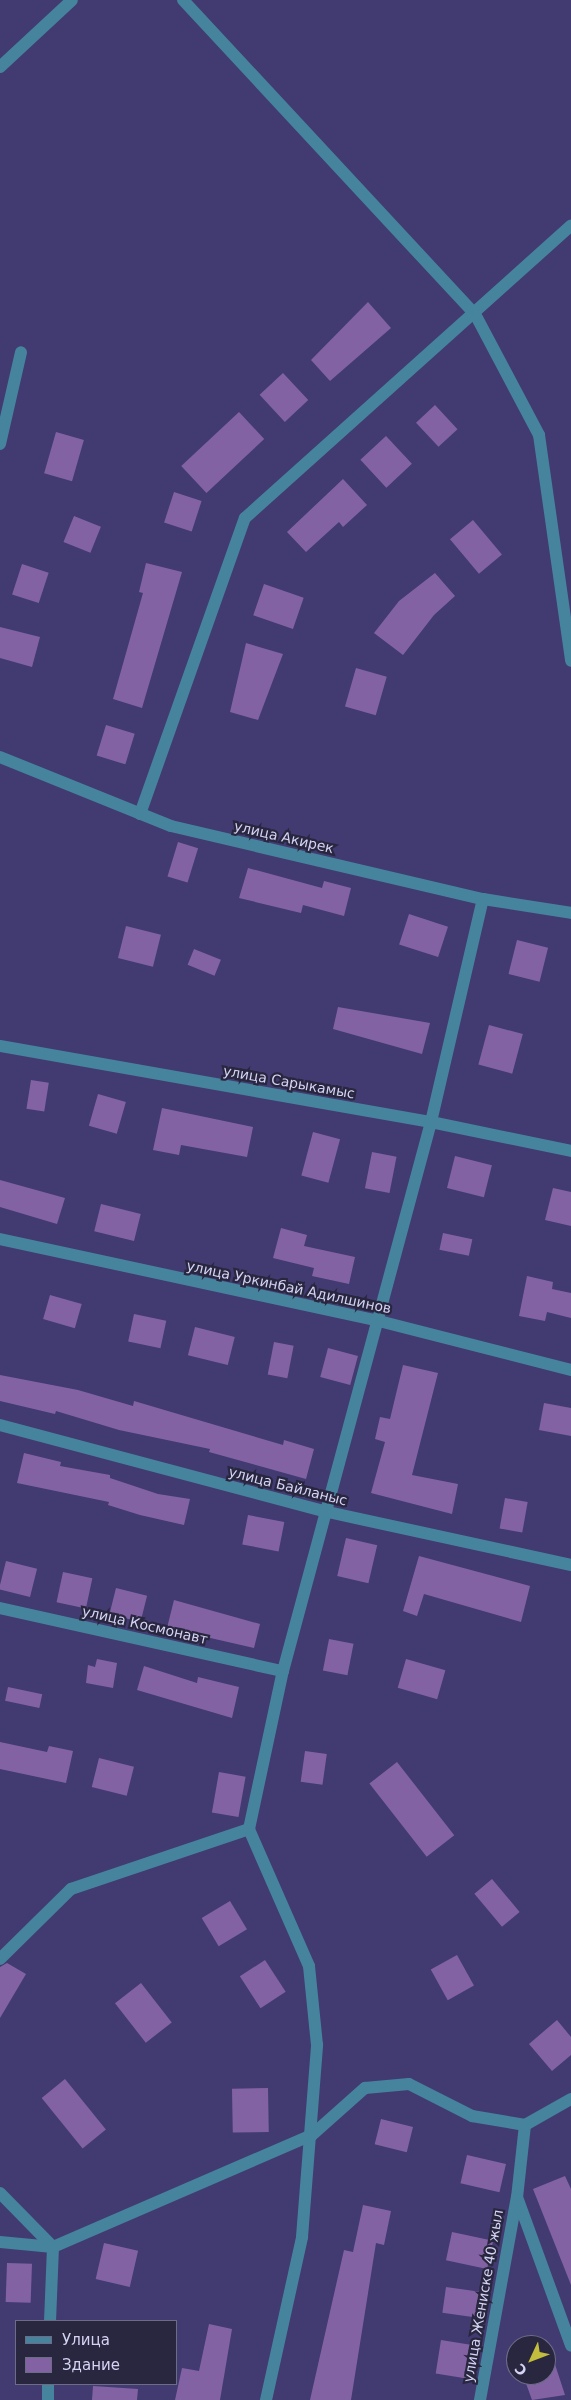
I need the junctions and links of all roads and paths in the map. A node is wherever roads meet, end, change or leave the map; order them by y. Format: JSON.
{"nodes":[{"id":1,"x":72,"y":0,"type":"edge"},
{"id":2,"x":183,"y":0,"type":"edge"},
{"id":3,"x":0,"y":67,"type":"edge"},
{"id":4,"x":571,"y":224,"type":"edge"},
{"id":5,"x":476,"y":314,"type":"junction"},
{"id":6,"x":21,"y":352,"type":"dead end"},
{"id":7,"x":0,"y":444,"type":"edge"},
{"id":8,"x":571,"y":661,"type":"edge"},
{"id":9,"x":0,"y":757,"type":"edge"},
{"id":10,"x":140,"y":814,"type":"junction"},
{"id":11,"x":483,"y":899,"type":"junction"},
{"id":12,"x":571,"y":913,"type":"edge"},
{"id":13,"x":0,"y":1046,"type":"edge"},
{"id":14,"x":431,"y":1122,"type":"junction"},
{"id":15,"x":571,"y":1151,"type":"edge"},
{"id":16,"x":0,"y":1239,"type":"edge"},
{"id":17,"x":379,"y":1321,"type":"junction"},
{"id":18,"x":571,"y":1370,"type":"edge"},
{"id":19,"x":0,"y":1425,"type":"edge"},
{"id":20,"x":328,"y":1512,"type":"junction"},
{"id":21,"x":571,"y":1564,"type":"edge"},
{"id":22,"x":0,"y":1608,"type":"edge"},
{"id":23,"x":283,"y":1671,"type":"junction"},
{"id":24,"x":249,"y":1829,"type":"junction"},
{"id":25,"x":0,"y":1959,"type":"edge"},
{"id":26,"x":571,"y":2099,"type":"edge"},
{"id":27,"x":525,"y":2125,"type":"junction"},
{"id":28,"x":312,"y":2135,"type":"junction"},
{"id":29,"x":0,"y":2193,"type":"edge"},
{"id":30,"x":516,"y":2197,"type":"junction"},
{"id":31,"x":0,"y":2242,"type":"edge"},
{"id":32,"x":53,"y":2247,"type":"junction"},
{"id":33,"x":50,"y":2320,"type":"edge"},
{"id":34,"x":571,"y":2345,"type":"edge"},
{"id":35,"x":48,"y":2385,"type":"edge"},
{"id":36,"x":48,"y":2400,"type":"edge"},
{"id":37,"x":266,"y":2400,"type":"edge"},
{"id":38,"x":480,"y":2400,"type":"edge"}],
"edges":[{"from":1,"to":3,"type":"street"},
{"from":2,"to":5,"type":"street"},
{"from":4,"to":5,"type":"street"},
{"from":5,"to":8,"type":"street"},
{"from":5,"to":10,"type":"street"},
{"from":6,"to":7,"type":"street"},
{"from":9,"to":10,"type":"street","name":"улица Акирек"},
{"from":10,"to":11,"type":"street","name":"улица Акирек"},
{"from":11,"to":12,"type":"street","name":"улица Акирек"},
{"from":11,"to":14,"type":"street"},
{"from":13,"to":14,"type":"street","name":"улица Сарыкамыс"},
{"from":14,"to":15,"type":"street","name":"улица Сарыкамыс"},
{"from":14,"to":17,"type":"street"},
{"from":16,"to":17,"type":"street","name":"улица Уркинбай Адилшинов"},
{"from":17,"to":18,"type":"street","name":"улица Уркинбай Адилшинов"},
{"from":17,"to":20,"type":"street"},
{"from":19,"to":20,"type":"street","name":"улица Байланыс"},
{"from":20,"to":21,"type":"street","name":"улица Байланыс"},
{"from":20,"to":23,"type":"street"},
{"from":22,"to":23,"type":"street","name":"улица Космонавт"},
{"from":23,"to":24,"type":"street"},
{"from":24,"to":25,"type":"street"},
{"from":24,"to":28,"type":"street"},
{"from":26,"to":27,"type":"street"},
{"from":27,"to":28,"type":"street"},
{"from":27,"to":30,"type":"street","name":"улица Жениске 40 жыл"},
{"from":28,"to":32,"type":"street"},
{"from":28,"to":37,"type":"street"},
{"from":29,"to":32,"type":"street"},
{"from":30,"to":34,"type":"street"},
{"from":30,"to":38,"type":"street","name":"улица Жениске 40 жыл"},
{"from":31,"to":32,"type":"street"},
{"from":32,"to":33,"type":"street"},
{"from":35,"to":36,"type":"street"}]}
